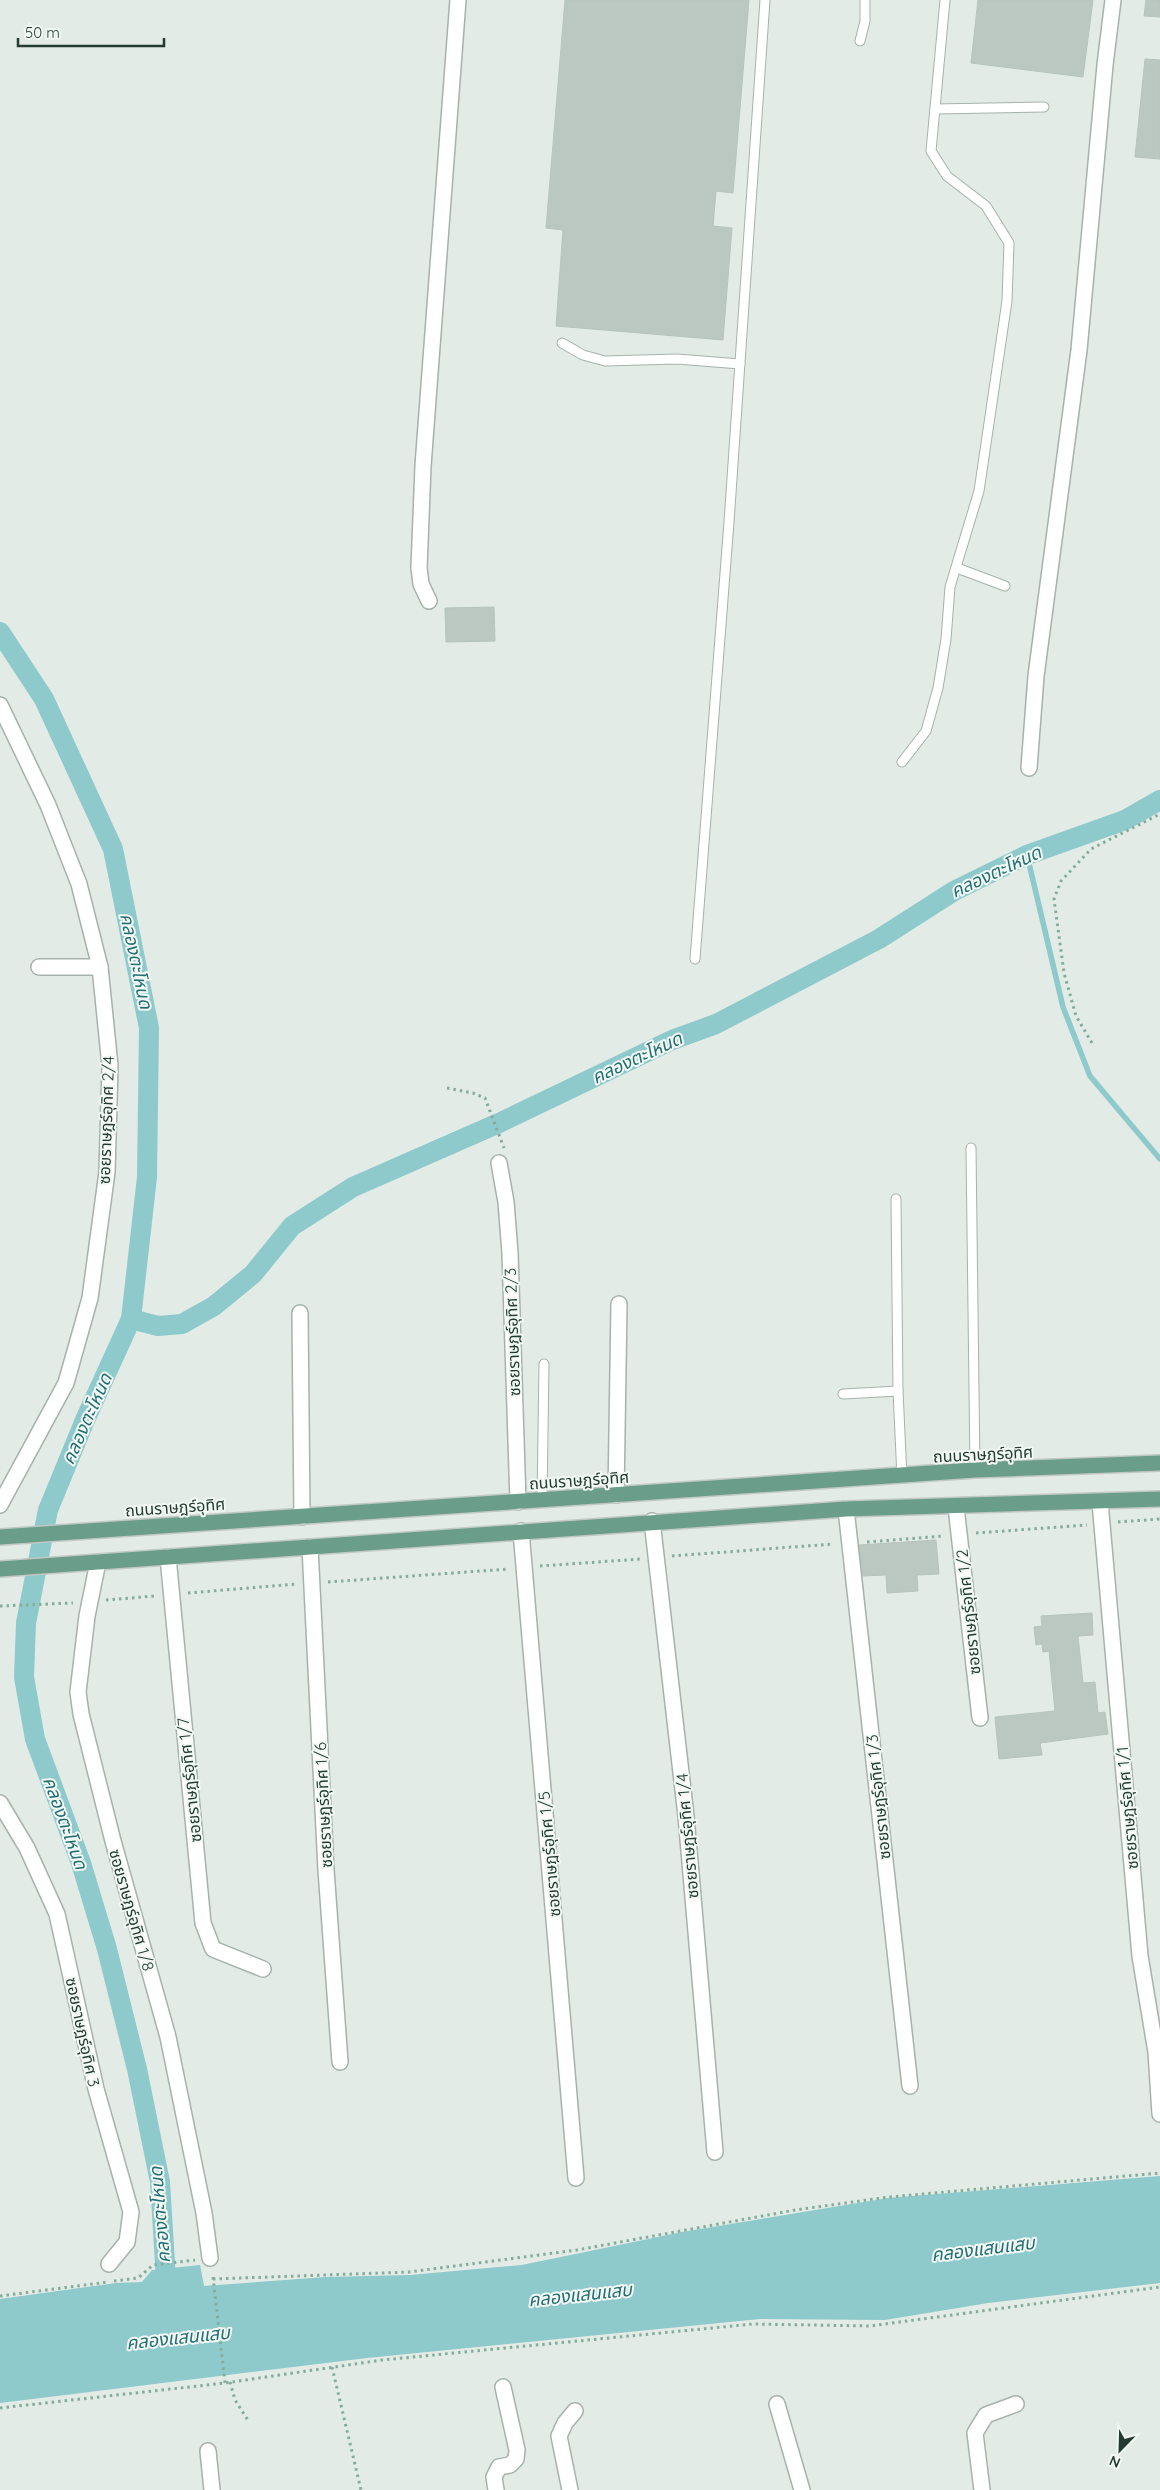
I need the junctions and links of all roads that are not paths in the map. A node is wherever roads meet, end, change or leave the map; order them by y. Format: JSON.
{"nodes":[{"id":1,"x":458,"y":0,"type":"edge"},
{"id":2,"x":765,"y":0,"type":"edge"},
{"id":3,"x":865,"y":0,"type":"edge"},
{"id":4,"x":945,"y":0,"type":"edge"},
{"id":5,"x":1113,"y":0,"type":"edge"},
{"id":6,"x":860,"y":41,"type":"dead end"},
{"id":7,"x":1044,"y":107,"type":"dead end"},
{"id":8,"x":936,"y":109,"type":"junction"},
{"id":9,"x":562,"y":343,"type":"dead end"},
{"id":10,"x":740,"y":364,"type":"junction"},
{"id":11,"x":957,"y":568,"type":"junction"},
{"id":12,"x":1005,"y":586,"type":"dead end"},
{"id":13,"x":429,"y":601,"type":"dead end"},
{"id":14,"x":0,"y":705,"type":"edge"},
{"id":15,"x":902,"y":762,"type":"dead end"},
{"id":16,"x":1029,"y":768,"type":"dead end"},
{"id":17,"x":695,"y":959,"type":"dead end"},
{"id":18,"x":39,"y":967,"type":"dead end"},
{"id":19,"x":100,"y":967,"type":"junction"},
{"id":20,"x":971,"y":1148,"type":"dead end"},
{"id":21,"x":499,"y":1163,"type":"dead end"},
{"id":22,"x":896,"y":1199,"type":"dead end"},
{"id":23,"x":619,"y":1304,"type":"dead end"},
{"id":24,"x":300,"y":1313,"type":"dead end"},
{"id":25,"x":544,"y":1364,"type":"dead end"},
{"id":26,"x":898,"y":1391,"type":"junction"},
{"id":27,"x":843,"y":1394,"type":"dead end"},
{"id":28,"x":1160,"y":1464,"type":"edge"},
{"id":29,"x":975,"y":1470,"type":"junction"},
{"id":30,"x":902,"y":1477,"type":"junction"},
{"id":31,"x":616,"y":1495,"type":"junction"},
{"id":32,"x":1160,"y":1499,"type":"edge"},
{"id":33,"x":542,"y":1500,"type":"junction"},
{"id":34,"x":518,"y":1502,"type":"junction"},
{"id":35,"x":1100,"y":1502,"type":"junction"},
{"id":36,"x":0,"y":1505,"type":"edge"},
{"id":37,"x":956,"y":1507,"type":"junction"},
{"id":38,"x":846,"y":1508,"type":"junction"},
{"id":39,"x":302,"y":1517,"type":"junction"},
{"id":40,"x":652,"y":1521,"type":"junction"},
{"id":41,"x":521,"y":1531,"type":"junction"},
{"id":42,"x":0,"y":1537,"type":"edge"},
{"id":43,"x":310,"y":1548,"type":"junction"},
{"id":44,"x":168,"y":1557,"type":"junction"},
{"id":45,"x":98,"y":1562,"type":"junction"},
{"id":46,"x":0,"y":1570,"type":"edge"},
{"id":47,"x":980,"y":1718,"type":"dead end"},
{"id":48,"x":0,"y":1803,"type":"edge"},
{"id":49,"x":263,"y":1969,"type":"dead end"},
{"id":50,"x":340,"y":2062,"type":"dead end"},
{"id":51,"x":910,"y":2086,"type":"dead end"},
{"id":52,"x":1160,"y":2114,"type":"edge"},
{"id":53,"x":715,"y":2152,"type":"dead end"},
{"id":54,"x":576,"y":2178,"type":"dead end"},
{"id":55,"x":206,"y":2259,"type":"road end"},
{"id":56,"x":109,"y":2264,"type":"dead end"},
{"id":57,"x":503,"y":2387,"type":"dead end"},
{"id":58,"x":777,"y":2404,"type":"dead end"},
{"id":59,"x":1016,"y":2404,"type":"dead end"},
{"id":60,"x":575,"y":2412,"type":"dead end"},
{"id":61,"x":208,"y":2451,"type":"dead end"},
{"id":62,"x":212,"y":2490,"type":"edge"},
{"id":63,"x":496,"y":2490,"type":"edge"},
{"id":64,"x":570,"y":2490,"type":"edge"},
{"id":65,"x":802,"y":2490,"type":"edge"},
{"id":66,"x":982,"y":2490,"type":"edge"}],
"edges":[{"from":1,"to":13,"type":"street"},
{"from":2,"to":10,"type":"lane"},
{"from":3,"to":6,"type":"lane"},
{"from":4,"to":8,"type":"lane"},
{"from":5,"to":16,"type":"street"},
{"from":7,"to":8,"type":"lane"},
{"from":8,"to":11,"type":"lane"},
{"from":9,"to":10,"type":"lane"},
{"from":10,"to":17,"type":"lane"},
{"from":11,"to":12,"type":"lane"},
{"from":11,"to":15,"type":"lane"},
{"from":14,"to":19,"type":"street","name":"ซอยราษฎร์อุทิศ 2/4"},
{"from":18,"to":19,"type":"street"},
{"from":19,"to":36,"type":"street","name":"ซอยราษฎร์อุทิศ 2/4"},
{"from":20,"to":29,"type":"lane"},
{"from":21,"to":34,"type":"street","name":"ซอยราษฎร์อุทิศ 2/3"},
{"from":22,"to":26,"type":"lane"},
{"from":23,"to":31,"type":"street"},
{"from":24,"to":39,"type":"street"},
{"from":25,"to":33,"type":"lane"},
{"from":26,"to":27,"type":"lane"},
{"from":26,"to":30,"type":"lane"},
{"from":28,"to":29,"type":"main road","name":"ถนนราษฎร์อุทิศ"},
{"from":29,"to":30,"type":"main road","name":"ถนนราษฎร์อุทิศ"},
{"from":30,"to":31,"type":"main road","name":"ถนนราษฎร์อุทิศ"},
{"from":31,"to":33,"type":"main road","name":"ถนนราษฎร์อุทิศ"},
{"from":32,"to":35,"type":"main road"},
{"from":33,"to":34,"type":"main road","name":"ถนนราษฎร์อุทิศ"},
{"from":34,"to":39,"type":"main road","name":"ถนนราษฎร์อุทิศ"},
{"from":35,"to":37,"type":"main road"},
{"from":35,"to":52,"type":"street","name":"ซอยราษฎร์อุทิศ 1/1"},
{"from":37,"to":38,"type":"main road"},
{"from":37,"to":47,"type":"street","name":"ซอยราษฎร์อุทิศ 1/2"},
{"from":38,"to":40,"type":"main road"},
{"from":38,"to":51,"type":"street","name":"ซอยราษฎร์อุทิศ 1/3"},
{"from":39,"to":42,"type":"main road","name":"ถนนราษฎร์อุทิศ"},
{"from":40,"to":41,"type":"main road"},
{"from":40,"to":53,"type":"street","name":"ซอยราษฎร์อุทิศ 1/4"},
{"from":41,"to":43,"type":"main road"},
{"from":41,"to":54,"type":"street","name":"ซอยราษฎร์อุทิศ 1/5"},
{"from":43,"to":44,"type":"main road"},
{"from":43,"to":50,"type":"street","name":"ซอยราษฎร์อุทิศ 1/6"},
{"from":44,"to":45,"type":"main road"},
{"from":44,"to":49,"type":"street","name":"ซอยราษฎร์อุทิศ 1/7"},
{"from":45,"to":46,"type":"main road"},
{"from":45,"to":55,"type":"street","name":"ซอยราษฎร์อุทิศ 1/8"},
{"from":48,"to":56,"type":"street","name":"ซอยราษฎร์อุทิศ 3"},
{"from":57,"to":63,"type":"street"},
{"from":58,"to":65,"type":"street"},
{"from":59,"to":66,"type":"street"},
{"from":60,"to":64,"type":"street"},
{"from":61,"to":62,"type":"street"}]}
